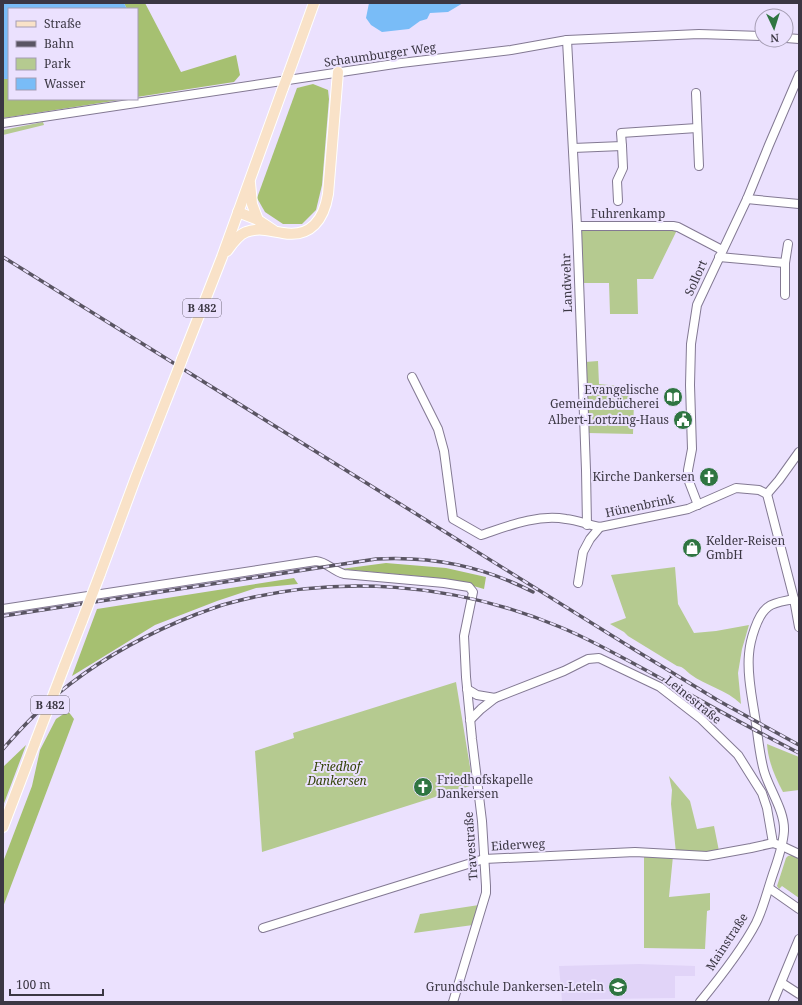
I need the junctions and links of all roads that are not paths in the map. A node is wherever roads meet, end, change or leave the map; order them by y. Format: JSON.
{"nodes":[{"id":1,"x":314,"y":3,"type":"edge"},
{"id":2,"x":754,"y":36,"type":"edge"},
{"id":3,"x":567,"y":40,"type":"junction"},
{"id":4,"x":338,"y":72,"type":"junction"},
{"id":5,"x":799,"y":75,"type":"edge"},
{"id":6,"x":696,"y":93,"type":"dead end"},
{"id":7,"x":3,"y":123,"type":"edge"},
{"id":8,"x":697,"y":128,"type":"junction"},
{"id":9,"x":622,"y":146,"type":"junction"},
{"id":10,"x":573,"y":148,"type":"junction"},
{"id":11,"x":699,"y":166,"type":"dead end"},
{"id":12,"x":250,"y":179,"type":"junction"},
{"id":13,"x":747,"y":199,"type":"junction"},
{"id":14,"x":618,"y":201,"type":"dead end"},
{"id":15,"x":799,"y":204,"type":"edge"},
{"id":16,"x":237,"y":216,"type":"junction"},
{"id":17,"x":258,"y":220,"type":"junction"},
{"id":18,"x":577,"y":226,"type":"junction"},
{"id":19,"x":260,"y":230,"type":"junction"},
{"id":20,"x":277,"y":232,"type":"junction"},
{"id":21,"x":788,"y":244,"type":"dead end"},
{"id":22,"x":721,"y":254,"type":"junction"},
{"id":23,"x":222,"y":257,"type":"junction"},
{"id":24,"x":785,"y":264,"type":"junction"},
{"id":25,"x":785,"y":295,"type":"dead end"},
{"id":26,"x":412,"y":377,"type":"dead end"},
{"id":27,"x":799,"y":452,"type":"edge"},
{"id":28,"x":767,"y":494,"type":"junction"},
{"id":29,"x":698,"y":506,"type":"junction"},
{"id":30,"x":587,"y":525,"type":"junction"},
{"id":31,"x":600,"y":527,"type":"junction"},
{"id":32,"x":578,"y":583,"type":"dead end"},
{"id":33,"x":796,"y":604,"type":"edge"},
{"id":34,"x":3,"y":609,"type":"edge"},
{"id":35,"x":799,"y":627,"type":"edge"},
{"id":36,"x":467,"y":689,"type":"junction"},
{"id":37,"x":495,"y":698,"type":"junction"},
{"id":38,"x":470,"y":720,"type":"junction"},
{"id":39,"x":3,"y":827,"type":"edge"},
{"id":40,"x":773,"y":843,"type":"junction"},
{"id":41,"x":782,"y":846,"type":"junction"},
{"id":42,"x":799,"y":854,"type":"edge"},
{"id":43,"x":484,"y":859,"type":"junction"},
{"id":44,"x":769,"y":888,"type":"junction"},
{"id":45,"x":799,"y":909,"type":"edge"},
{"id":46,"x":263,"y":928,"type":"dead end"},
{"id":47,"x":799,"y":939,"type":"edge"},
{"id":48,"x":782,"y":983,"type":"junction"},
{"id":49,"x":799,"y":994,"type":"edge"},
{"id":50,"x":453,"y":1002,"type":"edge"},
{"id":51,"x":700,"y":1002,"type":"edge"},
{"id":52,"x":773,"y":1002,"type":"edge"}],
"edges":[{"from":1,"to":12,"type":"main road","number":"B 482","bridge":true},
{"from":2,"to":3,"type":"street","name":"Schaumburger Weg"},
{"from":3,"to":4,"type":"street","name":"Schaumburger Weg"},
{"from":3,"to":10,"type":"street","name":"Landwehr"},
{"from":4,"to":7,"type":"street","name":"Schaumburger Weg"},
{"from":4,"to":20,"type":"main road"},
{"from":5,"to":13,"type":"street","name":"Sollort"},
{"from":6,"to":8,"type":"street"},
{"from":8,"to":9,"type":"street"},
{"from":8,"to":11,"type":"street"},
{"from":9,"to":10,"type":"street"},
{"from":9,"to":14,"type":"street"},
{"from":10,"to":18,"type":"street","name":"Landwehr"},
{"from":12,"to":16,"type":"main road","number":"B 482"},
{"from":12,"to":17,"type":"main road"},
{"from":13,"to":15,"type":"street"},
{"from":13,"to":22,"type":"street","name":"Sollort"},
{"from":16,"to":17,"type":"main road"},
{"from":16,"to":19,"type":"main road"},
{"from":16,"to":23,"type":"main road","number":"B 482"},
{"from":17,"to":20,"type":"main road"},
{"from":18,"to":22,"type":"street","name":"Fuhrenkamp"},
{"from":18,"to":30,"type":"street","name":"Landwehr"},
{"from":19,"to":20,"type":"main road"},
{"from":19,"to":23,"type":"main road"},
{"from":21,"to":24,"type":"street"},
{"from":22,"to":24,"type":"street"},
{"from":22,"to":29,"type":"street","name":"Sollort"},
{"from":23,"to":39,"type":"main road","number":"B 482","bridge":true},
{"from":24,"to":25,"type":"street"},
{"from":26,"to":30,"type":"street","name":"Hünenbrink"},
{"from":27,"to":28,"type":"street"},
{"from":28,"to":29,"type":"street","name":"Hünenbrink"},
{"from":28,"to":33,"type":"street"},
{"from":29,"to":31,"type":"street","name":"Hünenbrink"},
{"from":30,"to":31,"type":"street","name":"Hünenbrink"},
{"from":31,"to":32,"type":"street"},
{"from":33,"to":35,"type":"street"},
{"from":33,"to":41,"type":"street","name":"Mainstraße"},
{"from":34,"to":36,"type":"street","name":"Travestraße"},
{"from":36,"to":37,"type":"street"},
{"from":36,"to":38,"type":"street","name":"Travestraße"},
{"from":37,"to":38,"type":"street","name":"Leinestraße"},
{"from":37,"to":40,"type":"street","name":"Leinestraße"},
{"from":38,"to":43,"type":"street","name":"Travestraße"},
{"from":40,"to":41,"type":"street"},
{"from":40,"to":43,"type":"street","name":"Eiderweg"},
{"from":41,"to":42,"type":"street"},
{"from":41,"to":44,"type":"street","name":"Mainstraße"},
{"from":43,"to":46,"type":"street","name":"Eiderweg"},
{"from":43,"to":50,"type":"street","name":"Travestraße"},
{"from":44,"to":45,"type":"street"},
{"from":44,"to":51,"type":"street","name":"Mainstraße"},
{"from":47,"to":48,"type":"street"},
{"from":48,"to":49,"type":"street"},
{"from":48,"to":52,"type":"street"}]}
